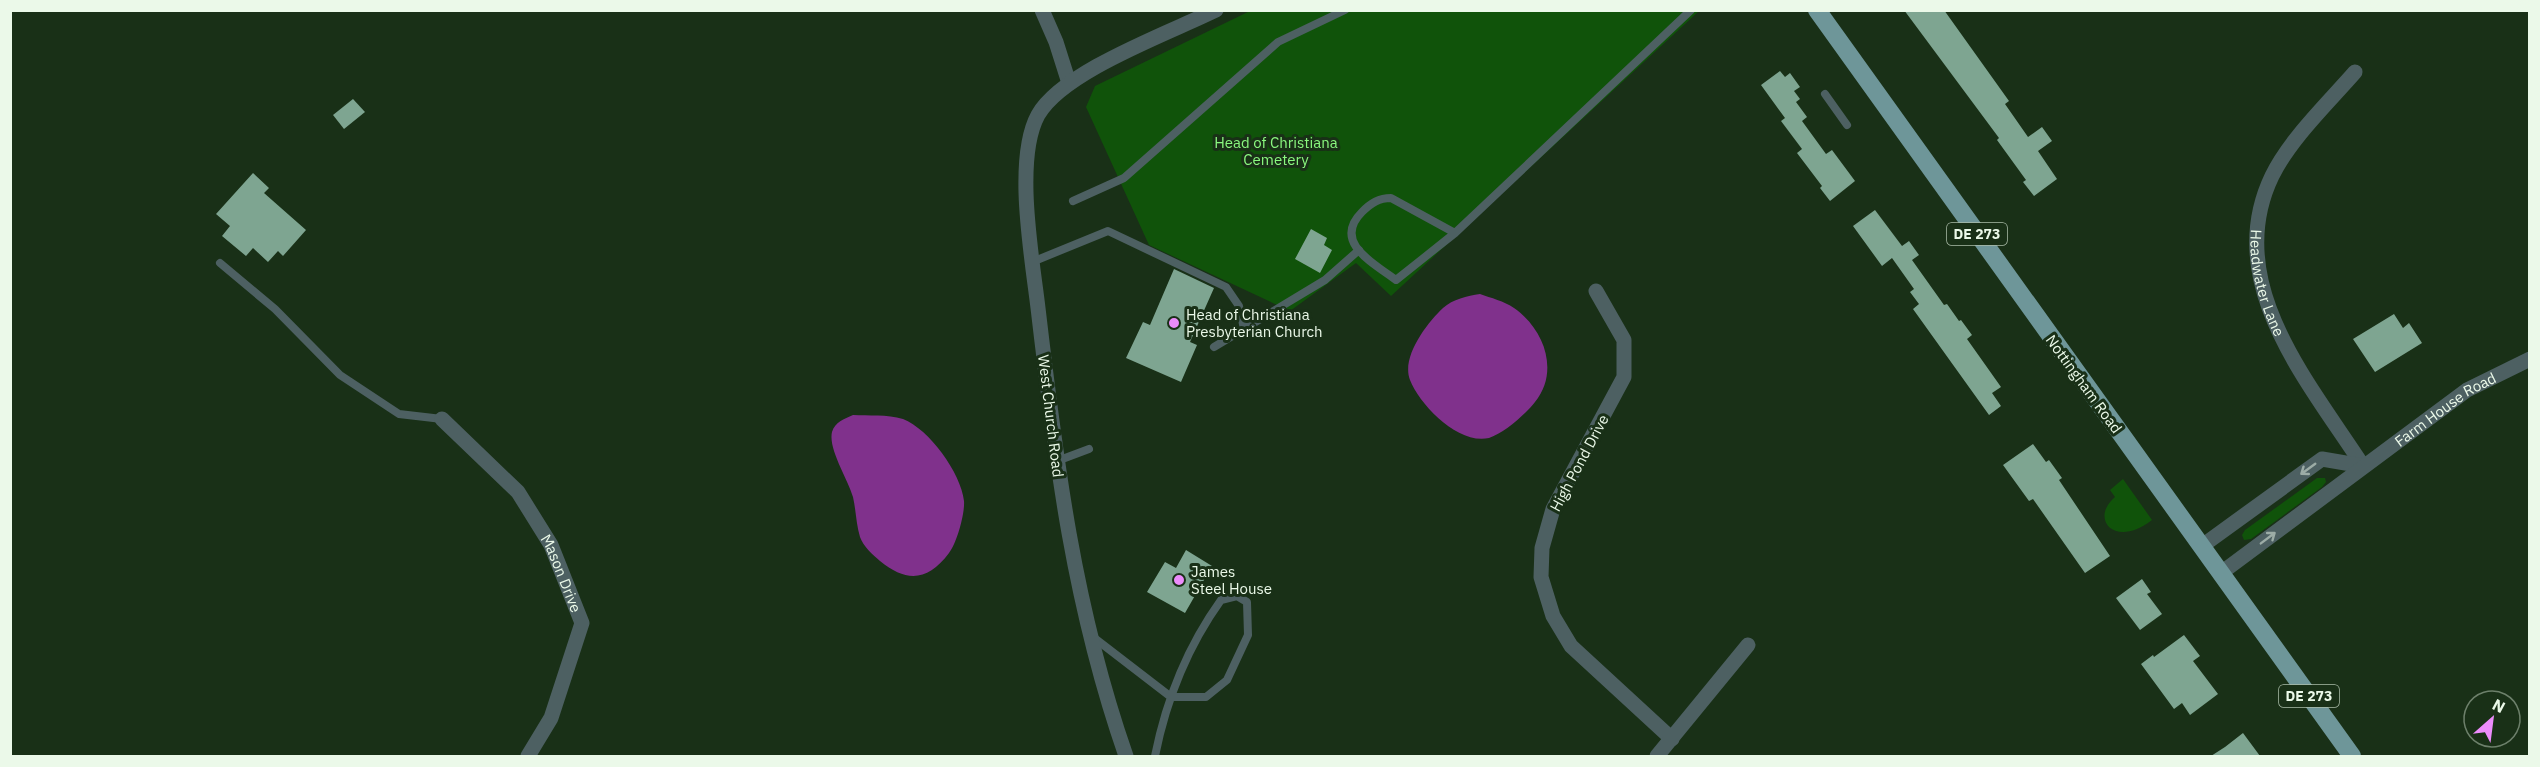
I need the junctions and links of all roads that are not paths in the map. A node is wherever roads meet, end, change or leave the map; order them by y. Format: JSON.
{"nodes":[{"id":1,"x":1042,"y":10,"type":"edge"},
{"id":2,"x":1216,"y":10,"type":"edge"},
{"id":3,"x":1345,"y":10,"type":"edge"},
{"id":4,"x":1691,"y":10,"type":"edge"},
{"id":5,"x":1817,"y":10,"type":"edge"},
{"id":6,"x":2355,"y":72,"type":"dead end"},
{"id":7,"x":1069,"y":83,"type":"junction"},
{"id":8,"x":1825,"y":94,"type":"dead end"},
{"id":9,"x":1847,"y":125,"type":"dead end"},
{"id":10,"x":1073,"y":201,"type":"dead end"},
{"id":11,"x":1455,"y":233,"type":"junction"},
{"id":12,"x":1359,"y":250,"type":"junction"},
{"id":13,"x":1032,"y":262,"type":"junction"},
{"id":14,"x":220,"y":263,"type":"dead end"},
{"id":15,"x":1596,"y":291,"type":"dead end"},
{"id":16,"x":1244,"y":329,"type":"junction"},
{"id":17,"x":1214,"y":347,"type":"dead end"},
{"id":18,"x":2529,"y":358,"type":"edge"},
{"id":19,"x":442,"y":419,"type":"joint"},
{"id":20,"x":1089,"y":449,"type":"dead end"},
{"id":21,"x":1056,"y":462,"type":"junction"},
{"id":22,"x":2363,"y":466,"type":"junction"},
{"id":23,"x":2202,"y":546,"type":"junction"},
{"id":24,"x":2221,"y":573,"type":"junction"},
{"id":25,"x":1089,"y":633,"type":"junction"},
{"id":26,"x":1748,"y":645,"type":"dead end"},
{"id":27,"x":1171,"y":697,"type":"junction"},
{"id":28,"x":1672,"y":739,"type":"junction"},
{"id":29,"x":528,"y":756,"type":"edge"},
{"id":30,"x":1126,"y":756,"type":"edge"},
{"id":31,"x":1155,"y":756,"type":"edge"},
{"id":32,"x":1657,"y":756,"type":"edge"},
{"id":33,"x":2352,"y":756,"type":"edge"}],
"edges":[{"from":1,"to":7,"type":"street"},
{"from":2,"to":7,"type":"street","name":"West Church Road"},
{"from":3,"to":10,"type":"lane"},
{"from":4,"to":11,"type":"lane"},
{"from":5,"to":23,"type":"main road","name":"Nottingham Road","number":"DE 273"},
{"from":6,"to":22,"type":"street","name":"Headwater Lane"},
{"from":7,"to":13,"type":"street","name":"West Church Road"},
{"from":8,"to":9,"type":"lane"},
{"from":11,"to":12,"type":"lane"},
{"from":11,"to":12,"type":"lane"},
{"from":12,"to":16,"type":"lane"},
{"from":13,"to":16,"type":"lane"},
{"from":13,"to":21,"type":"street","name":"West Church Road"},
{"from":14,"to":19,"type":"lane"},
{"from":15,"to":28,"type":"street","name":"High Pond Drive"},
{"from":16,"to":17,"type":"lane"},
{"from":18,"to":22,"type":"street","name":"Farm House Road"},
{"from":19,"to":29,"type":"street","name":"Mason Drive"},
{"from":20,"to":21,"type":"lane"},
{"from":21,"to":25,"type":"street","name":"West Church Road"},
{"from":22,"to":23,"type":"street","one_way":true},
{"from":24,"to":22,"type":"street","name":"Farm House Road","one_way":true},
{"from":23,"to":24,"type":"main road","name":"Nottingham Road","number":"DE 273"},
{"from":24,"to":33,"type":"main road","name":"Nottingham Road","number":"DE 273"},
{"from":25,"to":27,"type":"lane"},
{"from":25,"to":30,"type":"street","name":"West Church Road"},
{"from":26,"to":28,"type":"street"},
{"from":27,"to":27,"type":"lane"},
{"from":27,"to":31,"type":"lane"},
{"from":28,"to":32,"type":"street"}]}
